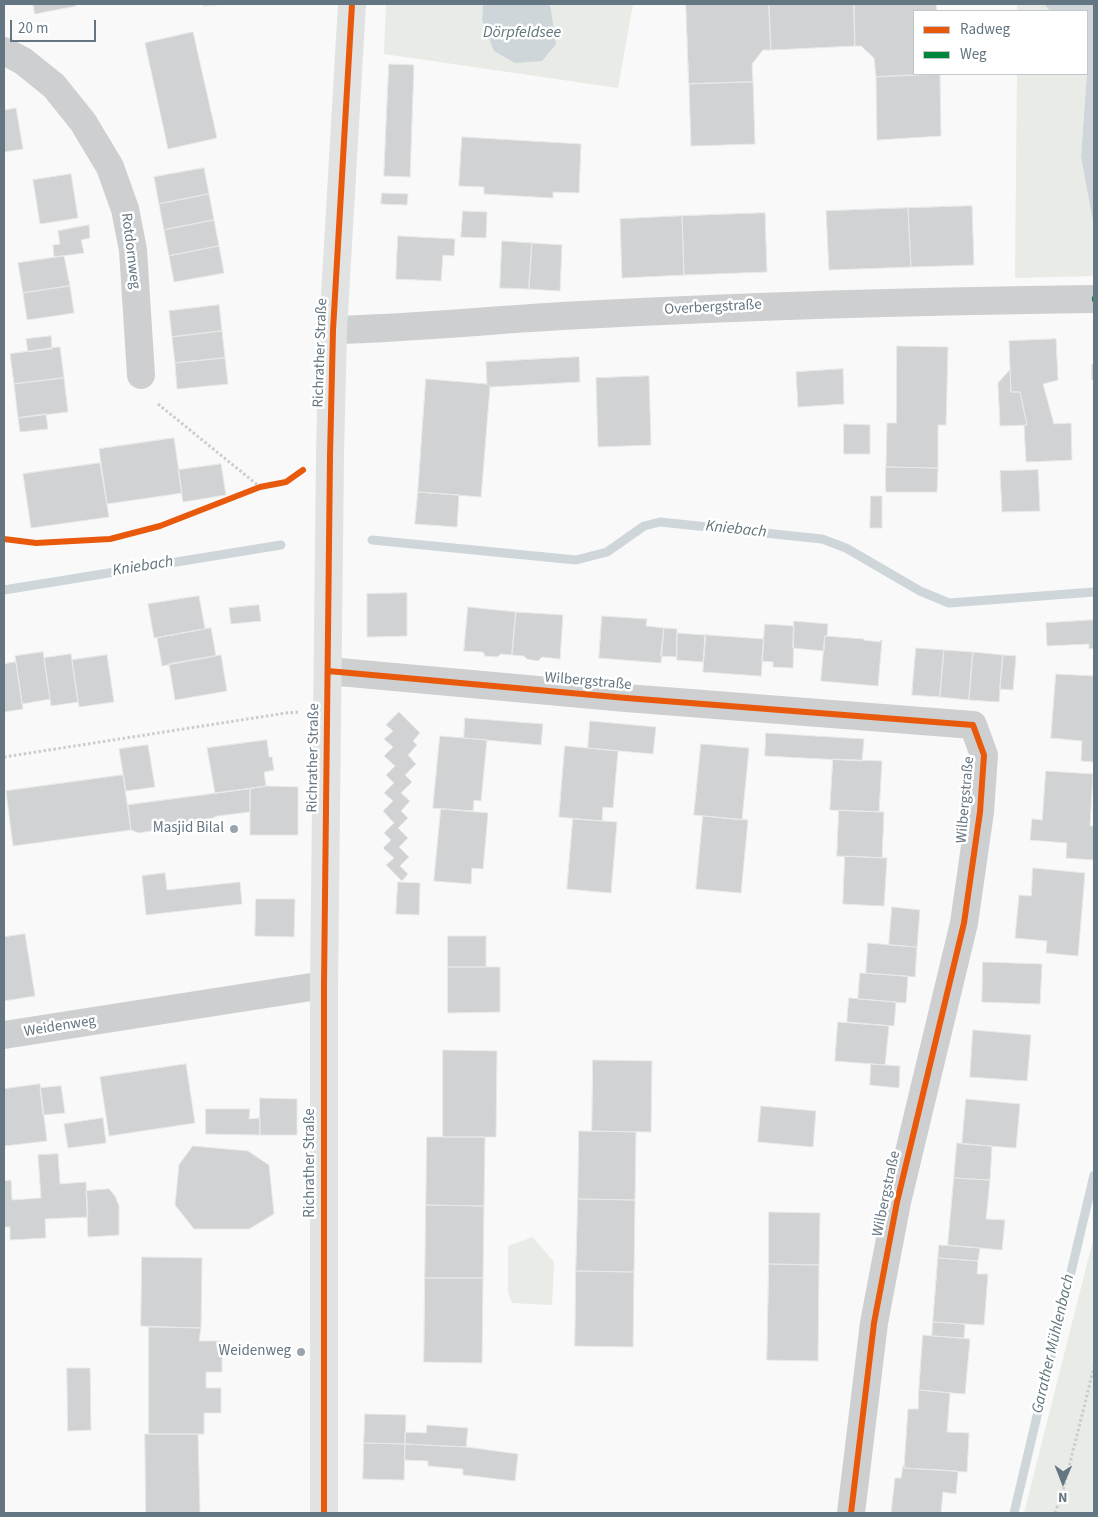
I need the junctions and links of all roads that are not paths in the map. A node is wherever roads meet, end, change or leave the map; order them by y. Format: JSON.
{"nodes":[{"id":1,"x":352,"y":4,"type":"edge"},
{"id":2,"x":4,"y":51,"type":"edge"},
{"id":3,"x":1094,"y":298,"type":"edge"},
{"id":4,"x":333,"y":330,"type":"junction"},
{"id":5,"x":141,"y":375,"type":"dead end"},
{"id":6,"x":328,"y":671,"type":"junction"},
{"id":7,"x":324,"y":985,"type":"junction"},
{"id":8,"x":4,"y":1036,"type":"edge"},
{"id":9,"x":324,"y":1513,"type":"edge"},
{"id":10,"x":851,"y":1513,"type":"edge"}],
"edges":[{"from":1,"to":4,"type":"main road","name":"Richrather Straße"},
{"from":2,"to":5,"type":"street","name":"Rotdornweg"},
{"from":3,"to":4,"type":"street","name":"Overbergstraße"},
{"from":4,"to":6,"type":"main road","name":"Richrather Straße"},
{"from":6,"to":7,"type":"main road","name":"Richrather Straße"},
{"from":6,"to":10,"type":"street","name":"Wilbergstraße"},
{"from":7,"to":8,"type":"street","name":"Weidenweg"},
{"from":7,"to":9,"type":"main road","name":"Richrather Straße"}]}
